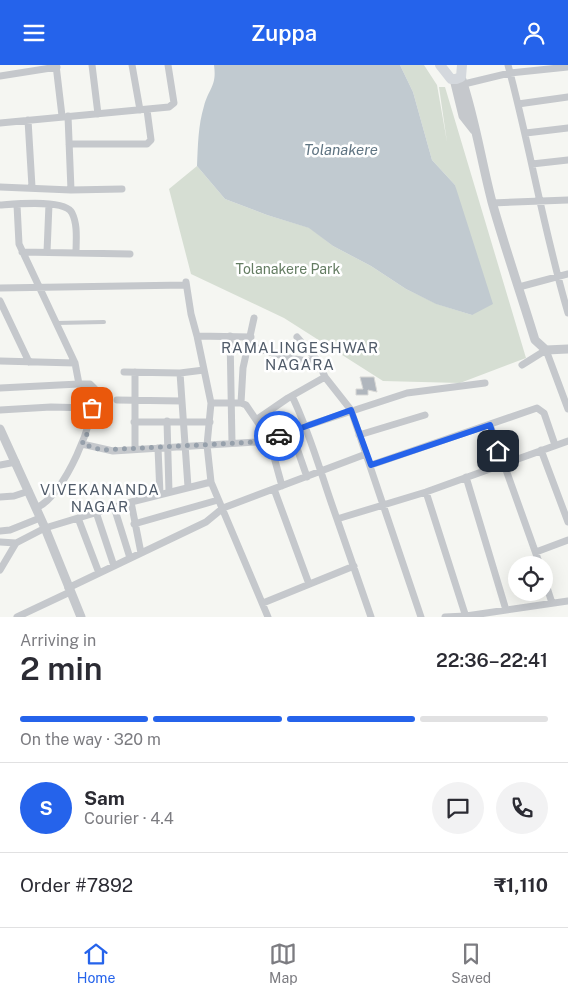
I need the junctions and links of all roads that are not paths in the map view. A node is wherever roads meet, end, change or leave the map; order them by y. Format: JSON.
{"nodes":[{"id":1,"x":92,"y":65,"type":"edge"},
{"id":2,"x":132,"y":65,"type":"edge"},
{"id":3,"x":168,"y":65,"type":"edge"},
{"id":4,"x":440,"y":65,"type":"edge"},
{"id":5,"x":462,"y":65,"type":"edge"},
{"id":6,"x":508,"y":65,"type":"edge"},
{"id":7,"x":57,"y":66,"type":"edge"},
{"id":8,"x":568,"y":67,"type":"edge"},
{"id":9,"x":510,"y":73,"type":"junction"},
{"id":10,"x":0,"y":76,"type":"edge"},
{"id":11,"x":459,"y":80,"type":"junction"},
{"id":12,"x":568,"y":97,"type":"edge"},
{"id":13,"x":518,"y":104,"type":"junction"},
{"id":14,"x":144,"y":110,"type":"junction"},
{"id":15,"x":98,"y":114,"type":"junction"},
{"id":16,"x":65,"y":116,"type":"junction"},
{"id":17,"x":28,"y":120,"type":"junction"},
{"id":18,"x":0,"y":123,"type":"edge"},
{"id":19,"x":568,"y":128,"type":"edge"},
{"id":20,"x":526,"y":133,"type":"junction"},
{"id":21,"x":69,"y":144,"type":"junction"},
{"id":22,"x":568,"y":159,"type":"edge"},
{"id":23,"x":532,"y":164,"type":"junction"},
{"id":24,"x":0,"y":187,"type":"edge"},
{"id":25,"x":32,"y":187,"type":"junction"},
{"id":26,"x":122,"y":189,"type":"dead end"},
{"id":27,"x":71,"y":190,"type":"junction"},
{"id":28,"x":568,"y":200,"type":"edge"},
{"id":29,"x":541,"y":202,"type":"junction"},
{"id":30,"x":492,"y":203,"type":"junction"},
{"id":31,"x":49,"y":204,"type":"junction"},
{"id":32,"x":0,"y":205,"type":"edge"},
{"id":33,"x":17,"y":205,"type":"junction"},
{"id":34,"x":22,"y":252,"type":"junction"},
{"id":35,"x":47,"y":252,"type":"junction"},
{"id":36,"x":76,"y":253,"type":"junction"},
{"id":37,"x":130,"y":254,"type":"dead end"},
{"id":38,"x":568,"y":274,"type":"edge"},
{"id":39,"x":558,"y":277,"type":"junction"},
{"id":40,"x":519,"y":287,"type":"junction"},
{"id":41,"x":0,"y":288,"type":"edge"},
{"id":42,"x":39,"y":289,"type":"junction"},
{"id":43,"x":0,"y":301,"type":"edge"},
{"id":44,"x":568,"y":313,"type":"edge"},
{"id":45,"x":254,"y":318,"type":"dead end"},
{"id":46,"x":104,"y":322,"type":"dead end"},
{"id":47,"x":56,"y":323,"type":"junction"},
{"id":48,"x":197,"y":336,"type":"junction"},
{"id":49,"x":230,"y":336,"type":"junction"},
{"id":50,"x":250,"y":337,"type":"junction"},
{"id":51,"x":297,"y":337,"type":"dead end"},
{"id":52,"x":248,"y":345,"type":"junction"},
{"id":53,"x":568,"y":349,"type":"edge"},
{"id":54,"x":546,"y":350,"type":"junction"},
{"id":55,"x":0,"y":361,"type":"edge"},
{"id":56,"x":318,"y":361,"type":"junction"},
{"id":57,"x":29,"y":362,"type":"junction"},
{"id":58,"x":75,"y":363,"type":"junction"},
{"id":59,"x":522,"y":365,"type":"dead end"},
{"id":60,"x":204,"y":370,"type":"junction"},
{"id":61,"x":124,"y":372,"type":"dead end"},
{"id":62,"x":135,"y":373,"type":"junction"},
{"id":63,"x":180,"y":373,"type":"junction"},
{"id":64,"x":326,"y":377,"type":"junction"},
{"id":65,"x":486,"y":383,"type":"dead end"},
{"id":66,"x":80,"y":384,"type":"junction"},
{"id":67,"x":0,"y":388,"type":"edge"},
{"id":68,"x":292,"y":396,"type":"junction"},
{"id":69,"x":118,"y":400,"type":"dead end"},
{"id":70,"x":134,"y":401,"type":"junction"},
{"id":71,"x":182,"y":401,"type":"junction"},
{"id":72,"x":211,"y":403,"type":"junction"},
{"id":73,"x":232,"y":403,"type":"junction"},
{"id":74,"x":241,"y":403,"type":"junction"},
{"id":75,"x":92,"y":408,"type":"junction"},
{"id":76,"x":568,"y":409,"type":"edge"},
{"id":77,"x":0,"y":410,"type":"edge"},
{"id":78,"x":351,"y":410,"type":"junction"},
{"id":79,"x":425,"y":415,"type":"dead end"},
{"id":80,"x":256,"y":420,"type":"junction"},
{"id":81,"x":167,"y":421,"type":"junction"},
{"id":82,"x":183,"y":421,"type":"junction"},
{"id":83,"x":210,"y":421,"type":"junction"},
{"id":84,"x":134,"y":422,"type":"junction"},
{"id":85,"x":306,"y":425,"type":"junction"},
{"id":86,"x":490,"y":425,"type":"junction"},
{"id":87,"x":0,"y":429,"type":"edge"},
{"id":88,"x":291,"y":431,"type":"junction"},
{"id":89,"x":359,"y":435,"type":"junction"},
{"id":90,"x":269,"y":439,"type":"junction"},
{"id":91,"x":568,"y":441,"type":"edge"},
{"id":92,"x":232,"y":443,"type":"junction"},
{"id":93,"x":3,"y":444,"type":"edge"},
{"id":94,"x":82,"y":444,"type":"junction"},
{"id":95,"x":207,"y":445,"type":"junction"},
{"id":96,"x":555,"y":445,"type":"junction"},
{"id":97,"x":168,"y":447,"type":"junction"},
{"id":98,"x":185,"y":447,"type":"junction"},
{"id":99,"x":158,"y":448,"type":"junction"},
{"id":100,"x":135,"y":449,"type":"junction"},
{"id":101,"x":541,"y":450,"type":"junction"},
{"id":102,"x":366,"y":454,"type":"junction"},
{"id":103,"x":16,"y":462,"type":"junction"},
{"id":104,"x":502,"y":463,"type":"junction"},
{"id":105,"x":0,"y":465,"type":"edge"},
{"id":106,"x":371,"y":465,"type":"junction"},
{"id":107,"x":320,"y":473,"type":"junction"},
{"id":108,"x":307,"y":477,"type":"junction"},
{"id":109,"x":466,"y":477,"type":"junction"},
{"id":110,"x":211,"y":482,"type":"junction"},
{"id":111,"x":282,"y":486,"type":"junction"},
{"id":112,"x":188,"y":487,"type":"junction"},
{"id":113,"x":274,"y":489,"type":"junction"},
{"id":114,"x":28,"y":491,"type":"junction"},
{"id":115,"x":169,"y":491,"type":"junction"},
{"id":116,"x":426,"y":492,"type":"junction"},
{"id":117,"x":160,"y":494,"type":"junction"},
{"id":118,"x":0,"y":497,"type":"edge"},
{"id":119,"x":218,"y":500,"type":"junction"},
{"id":120,"x":130,"y":502,"type":"junction"},
{"id":121,"x":382,"y":504,"type":"junction"},
{"id":122,"x":114,"y":507,"type":"junction"},
{"id":123,"x":36,"y":508,"type":"junction"},
{"id":124,"x":222,"y":508,"type":"junction"},
{"id":125,"x":96,"y":512,"type":"junction"},
{"id":126,"x":78,"y":517,"type":"junction"},
{"id":127,"x":40,"y":518,"type":"junction"},
{"id":128,"x":337,"y":519,"type":"junction"},
{"id":129,"x":568,"y":522,"type":"edge"},
{"id":130,"x":134,"y":523,"type":"junction"},
{"id":131,"x":45,"y":527,"type":"junction"},
{"id":132,"x":0,"y":531,"type":"edge"},
{"id":133,"x":568,"y":540,"type":"edge"},
{"id":134,"x":0,"y":542,"type":"edge"},
{"id":135,"x":16,"y":543,"type":"junction"},
{"id":136,"x":536,"y":552,"type":"junction"},
{"id":137,"x":140,"y":553,"type":"junction"},
{"id":138,"x":537,"y":556,"type":"edge"},
{"id":139,"x":130,"y":558,"type":"junction"},
{"id":140,"x":114,"y":566,"type":"junction"},
{"id":141,"x":354,"y":566,"type":"junction"},
{"id":142,"x":0,"y":570,"type":"edge"},
{"id":143,"x":99,"y":573,"type":"junction"},
{"id":144,"x":309,"y":585,"type":"junction"},
{"id":145,"x":69,"y":590,"type":"junction"},
{"id":146,"x":568,"y":601,"type":"edge"},
{"id":147,"x":263,"y":603,"type":"junction"},
{"id":148,"x":552,"y":603,"type":"joint"},
{"id":149,"x":506,"y":610,"type":"junction"},
{"id":150,"x":17,"y":617,"type":"edge"},
{"id":151,"x":81,"y":617,"type":"edge"},
{"id":152,"x":268,"y":617,"type":"edge"},
{"id":153,"x":370,"y":617,"type":"edge"},
{"id":154,"x":421,"y":617,"type":"edge"},
{"id":155,"x":445,"y":617,"type":"edge"},
{"id":156,"x":466,"y":617,"type":"edge"}],
"edges":[{"from":1,"to":15,"type":"street"},
{"from":2,"to":14,"type":"street"},
{"from":3,"to":14,"type":"street"},
{"from":4,"to":11,"type":"main road"},
{"from":5,"to":11,"type":"main road"},
{"from":6,"to":9,"type":"street"},
{"from":7,"to":10,"type":"street"},
{"from":7,"to":16,"type":"street"},
{"from":8,"to":9,"type":"street"},
{"from":9,"to":11,"type":"street"},
{"from":9,"to":13,"type":"street"},
{"from":11,"to":30,"type":"street"},
{"from":12,"to":13,"type":"street"},
{"from":13,"to":20,"type":"street"},
{"from":14,"to":15,"type":"street"},
{"from":14,"to":21,"type":"street"},
{"from":15,"to":16,"type":"street"},
{"from":16,"to":17,"type":"street"},
{"from":16,"to":21,"type":"street"},
{"from":17,"to":18,"type":"street"},
{"from":17,"to":25,"type":"street"},
{"from":19,"to":20,"type":"street"},
{"from":20,"to":23,"type":"street"},
{"from":21,"to":27,"type":"street"},
{"from":22,"to":23,"type":"street"},
{"from":23,"to":29,"type":"street"},
{"from":24,"to":25,"type":"street"},
{"from":25,"to":27,"type":"street"},
{"from":26,"to":27,"type":"street"},
{"from":28,"to":29,"type":"street"},
{"from":29,"to":30,"type":"street"},
{"from":29,"to":39,"type":"street"},
{"from":30,"to":40,"type":"street"},
{"from":31,"to":33,"type":"street"},
{"from":31,"to":35,"type":"street"},
{"from":31,"to":36,"type":"street"},
{"from":32,"to":33,"type":"street"},
{"from":33,"to":34,"type":"street"},
{"from":34,"to":35,"type":"street"},
{"from":34,"to":42,"type":"street"},
{"from":35,"to":36,"type":"street"},
{"from":36,"to":37,"type":"street"},
{"from":38,"to":39,"type":"street"},
{"from":39,"to":40,"type":"street"},
{"from":39,"to":44,"type":"street"},
{"from":40,"to":54,"type":"street"},
{"from":41,"to":42,"type":"street"},
{"from":42,"to":47,"type":"street"},
{"from":42,"to":48,"type":"street"},
{"from":43,"to":57,"type":"street"},
{"from":45,"to":50,"type":"street"},
{"from":46,"to":47,"type":"lane"},
{"from":47,"to":58,"type":"street"},
{"from":48,"to":49,"type":"street"},
{"from":48,"to":60,"type":"street"},
{"from":49,"to":50,"type":"street"},
{"from":49,"to":73,"type":"street"},
{"from":50,"to":52,"type":"street"},
{"from":51,"to":56,"type":"street"},
{"from":52,"to":56,"type":"street"},
{"from":52,"to":74,"type":"street"},
{"from":53,"to":54,"type":"street"},
{"from":54,"to":59,"type":"street"},
{"from":54,"to":76,"type":"street"},
{"from":55,"to":57,"type":"street"},
{"from":56,"to":64,"type":"street"},
{"from":57,"to":58,"type":"street"},
{"from":58,"to":66,"type":"street"},
{"from":60,"to":63,"type":"street"},
{"from":60,"to":72,"type":"street"},
{"from":61,"to":62,"type":"street"},
{"from":62,"to":63,"type":"street"},
{"from":62,"to":70,"type":"street"},
{"from":63,"to":71,"type":"street"},
{"from":64,"to":68,"type":"street"},
{"from":64,"to":78,"type":"street"},
{"from":65,"to":78,"type":"street"},
{"from":66,"to":67,"type":"street"},
{"from":66,"to":75,"type":"street"},
{"from":68,"to":80,"type":"street"},
{"from":68,"to":85,"type":"street"},
{"from":69,"to":70,"type":"street"},
{"from":70,"to":71,"type":"street"},
{"from":70,"to":84,"type":"street"},
{"from":71,"to":82,"type":"street"},
{"from":72,"to":73,"type":"street"},
{"from":72,"to":83,"type":"street"},
{"from":73,"to":74,"type":"street"},
{"from":73,"to":92,"type":"street"},
{"from":74,"to":80,"type":"street"},
{"from":75,"to":77,"type":"street"},
{"from":75,"to":94,"type":"street"},
{"from":78,"to":85,"type":"street"},
{"from":78,"to":89,"type":"street"},
{"from":79,"to":89,"type":"street"},
{"from":80,"to":90,"type":"street"},
{"from":81,"to":82,"type":"street"},
{"from":81,"to":84,"type":"street"},
{"from":81,"to":97,"type":"street"},
{"from":82,"to":83,"type":"street"},
{"from":82,"to":98,"type":"street"},
{"from":83,"to":95,"type":"street"},
{"from":84,"to":100,"type":"street"},
{"from":85,"to":88,"type":"street"},
{"from":85,"to":107,"type":"street"},
{"from":86,"to":96,"type":"street"},
{"from":86,"to":104,"type":"street"},
{"from":86,"to":106,"type":"street"},
{"from":87,"to":93,"type":"street"},
{"from":88,"to":90,"type":"street"},
{"from":88,"to":108,"type":"street"},
{"from":89,"to":102,"type":"street"},
{"from":90,"to":92,"type":"street"},
{"from":90,"to":111,"type":"street"},
{"from":91,"to":96,"type":"street"},
{"from":92,"to":95,"type":"street"},
{"from":93,"to":103,"type":"street"},
{"from":94,"to":100,"type":"street"},
{"from":94,"to":123,"type":"street"},
{"from":95,"to":98,"type":"street"},
{"from":95,"to":110,"type":"street"},
{"from":96,"to":101,"type":"street"},
{"from":97,"to":98,"type":"street"},
{"from":97,"to":99,"type":"street"},
{"from":97,"to":115,"type":"street"},
{"from":98,"to":112,"type":"street"},
{"from":99,"to":100,"type":"street"},
{"from":99,"to":117,"type":"street"},
{"from":101,"to":104,"type":"street"},
{"from":101,"to":129,"type":"street"},
{"from":102,"to":106,"type":"street"},
{"from":102,"to":107,"type":"street"},
{"from":103,"to":105,"type":"street"},
{"from":103,"to":114,"type":"street"},
{"from":104,"to":109,"type":"street"},
{"from":104,"to":136,"type":"street"},
{"from":106,"to":121,"type":"street"},
{"from":107,"to":108,"type":"street"},
{"from":107,"to":128,"type":"street"},
{"from":108,"to":111,"type":"street"},
{"from":109,"to":116,"type":"street"},
{"from":109,"to":149,"type":"street"},
{"from":110,"to":112,"type":"street"},
{"from":110,"to":119,"type":"street"},
{"from":111,"to":113,"type":"street"},
{"from":112,"to":115,"type":"street"},
{"from":113,"to":124,"type":"street"},
{"from":113,"to":144,"type":"street"},
{"from":114,"to":118,"type":"street"},
{"from":114,"to":123,"type":"street"},
{"from":115,"to":117,"type":"street"},
{"from":116,"to":121,"type":"street"},
{"from":116,"to":156,"type":"street"},
{"from":117,"to":120,"type":"street"},
{"from":119,"to":124,"type":"street"},
{"from":119,"to":130,"type":"street"},
{"from":120,"to":122,"type":"street"},
{"from":120,"to":130,"type":"street"},
{"from":121,"to":128,"type":"street"},
{"from":121,"to":154,"type":"street"},
{"from":122,"to":125,"type":"street"},
{"from":122,"to":139,"type":"street"},
{"from":123,"to":127,"type":"street"},
{"from":124,"to":137,"type":"street"},
{"from":124,"to":147,"type":"street"},
{"from":125,"to":126,"type":"street"},
{"from":125,"to":140,"type":"street"},
{"from":126,"to":131,"type":"street"},
{"from":126,"to":143,"type":"street"},
{"from":127,"to":131,"type":"street"},
{"from":127,"to":132,"type":"street"},
{"from":128,"to":141,"type":"street"},
{"from":130,"to":137,"type":"street"},
{"from":131,"to":135,"type":"street"},
{"from":131,"to":145,"type":"street"},
{"from":133,"to":136,"type":"street"},
{"from":134,"to":135,"type":"street"},
{"from":135,"to":142,"type":"street"},
{"from":136,"to":138,"type":"street"},
{"from":137,"to":139,"type":"street"},
{"from":139,"to":140,"type":"street"},
{"from":140,"to":143,"type":"street"},
{"from":141,"to":144,"type":"street"},
{"from":141,"to":153,"type":"street"},
{"from":143,"to":145,"type":"street"},
{"from":144,"to":147,"type":"street"},
{"from":145,"to":150,"type":"street"},
{"from":145,"to":151,"type":"street"},
{"from":146,"to":148,"type":"street"},
{"from":147,"to":152,"type":"street"},
{"from":148,"to":149,"type":"street"},
{"from":149,"to":156,"type":"street"},
{"from":155,"to":156,"type":"street"}]}
